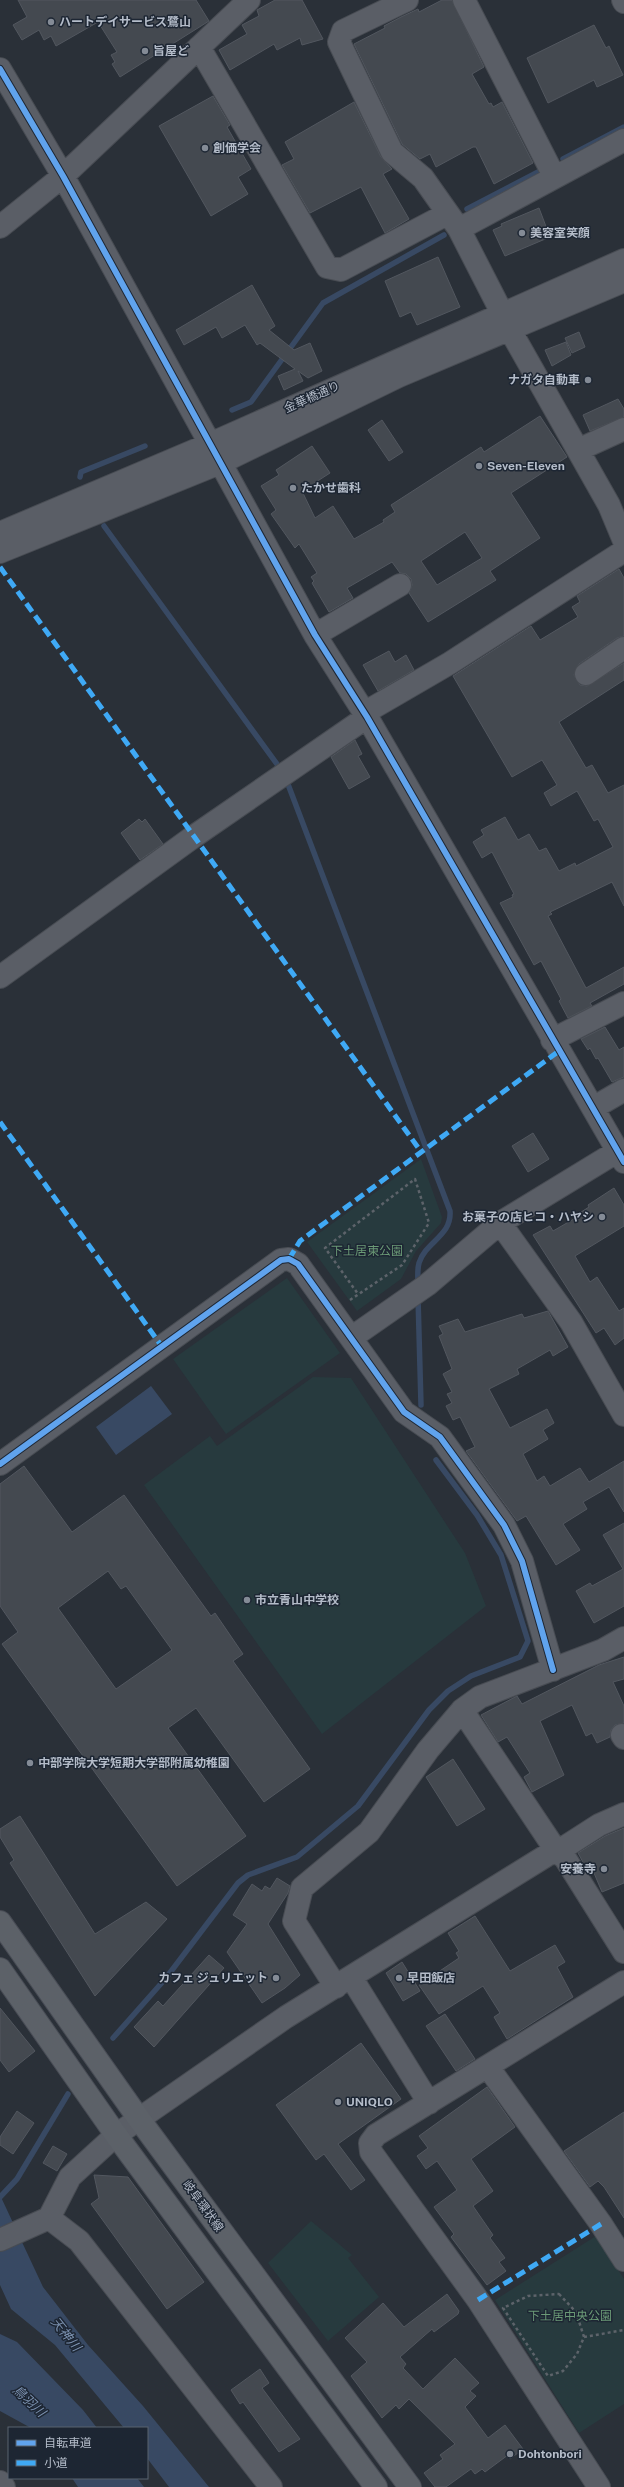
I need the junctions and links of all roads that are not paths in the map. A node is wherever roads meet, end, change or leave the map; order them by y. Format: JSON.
{"nodes":[{"id":1,"x":250,"y":0,"type":"edge"},
{"id":2,"x":407,"y":0,"type":"edge"},
{"id":3,"x":464,"y":0,"type":"edge"},
{"id":4,"x":199,"y":47,"type":"junction"},
{"id":5,"x":0,"y":69,"type":"edge"},
{"id":6,"x":624,"y":140,"type":"edge"},
{"id":7,"x":63,"y":176,"type":"junction"},
{"id":8,"x":554,"y":176,"type":"junction"},
{"id":9,"x":453,"y":221,"type":"junction"},
{"id":10,"x":0,"y":227,"type":"edge"},
{"id":11,"x":624,"y":260,"type":"edge"},
{"id":12,"x":624,"y":280,"type":"edge"},
{"id":13,"x":506,"y":322,"type":"junction"},
{"id":14,"x":624,"y":429,"type":"edge"},
{"id":15,"x":210,"y":444,"type":"junction"},
{"id":16,"x":578,"y":450,"type":"junction"},
{"id":17,"x":220,"y":463,"type":"junction"},
{"id":18,"x":0,"y":533,"type":"edge"},
{"id":19,"x":624,"y":541,"type":"edge"},
{"id":20,"x":624,"y":551,"type":"edge"},
{"id":21,"x":0,"y":552,"type":"edge"},
{"id":22,"x":400,"y":585,"type":"dead end"},
{"id":23,"x":314,"y":636,"type":"junction"},
{"id":24,"x":624,"y":648,"type":"edge"},
{"id":25,"x":586,"y":674,"type":"dead end"},
{"id":26,"x":365,"y":715,"type":"junction"},
{"id":27,"x":0,"y":977,"type":"edge"},
{"id":28,"x":624,"y":1003,"type":"edge"},
{"id":29,"x":552,"y":1040,"type":"junction"},
{"id":30,"x":624,"y":1090,"type":"edge"},
{"id":31,"x":593,"y":1108,"type":"junction"},
{"id":32,"x":621,"y":1156,"type":"edge"},
{"id":33,"x":500,"y":1223,"type":"junction"},
{"id":34,"x":351,"y":1338,"type":"junction"},
{"id":35,"x":624,"y":1415,"type":"edge"},
{"id":36,"x":0,"y":1464,"type":"edge"},
{"id":37,"x":624,"y":1638,"type":"edge"},
{"id":38,"x":553,"y":1670,"type":"junction"},
{"id":39,"x":462,"y":1710,"type":"junction"},
{"id":40,"x":624,"y":1814,"type":"edge"},
{"id":41,"x":557,"y":1852,"type":"junction"},
{"id":42,"x":0,"y":1922,"type":"edge"},
{"id":43,"x":624,"y":1952,"type":"edge"},
{"id":44,"x":0,"y":1969,"type":"edge"},
{"id":45,"x":343,"y":1982,"type":"junction"},
{"id":46,"x":624,"y":1982,"type":"edge"},
{"id":47,"x":488,"y":2067,"type":"junction"},
{"id":48,"x":429,"y":2102,"type":"junction"},
{"id":49,"x":139,"y":2119,"type":"junction"},
{"id":50,"x":116,"y":2135,"type":"junction"},
{"id":51,"x":49,"y":2218,"type":"junction"},
{"id":52,"x":0,"y":2240,"type":"edge"},
{"id":53,"x":624,"y":2260,"type":"edge"},
{"id":54,"x":0,"y":2482,"type":"edge"},
{"id":55,"x":4,"y":2487,"type":"edge"},
{"id":56,"x":271,"y":2487,"type":"edge"},
{"id":57,"x":376,"y":2487,"type":"edge"},
{"id":58,"x":410,"y":2487,"type":"edge"},
{"id":59,"x":599,"y":2487,"type":"edge"}],
"edges":[{"from":1,"to":4,"type":"street"},
{"from":2,"to":9,"type":"street"},
{"from":3,"to":8,"type":"street"},
{"from":4,"to":7,"type":"street"},
{"from":4,"to":9,"type":"street"},
{"from":5,"to":7,"type":"street"},
{"from":6,"to":8,"type":"street"},
{"from":7,"to":10,"type":"street"},
{"from":7,"to":15,"type":"street"},
{"from":8,"to":9,"type":"street"},
{"from":9,"to":13,"type":"street"},
{"from":11,"to":13,"type":"street","name":"金華橋通り"},
{"from":12,"to":13,"type":"street","name":"金華橋通り"},
{"from":13,"to":15,"type":"street","name":"金華橋通り"},
{"from":13,"to":16,"type":"street"},
{"from":13,"to":17,"type":"street","name":"金華橋通り"},
{"from":14,"to":16,"type":"street"},
{"from":15,"to":17,"type":"street"},
{"from":15,"to":18,"type":"street","name":"金華橋通り"},
{"from":16,"to":19,"type":"street"},
{"from":17,"to":21,"type":"street","name":"金華橋通り"},
{"from":17,"to":23,"type":"street"},
{"from":20,"to":26,"type":"street"},
{"from":22,"to":23,"type":"street"},
{"from":23,"to":26,"type":"street"},
{"from":24,"to":25,"type":"street"},
{"from":26,"to":27,"type":"street"},
{"from":26,"to":29,"type":"street"},
{"from":28,"to":29,"type":"street"},
{"from":29,"to":31,"type":"street"},
{"from":30,"to":31,"type":"street"},
{"from":31,"to":32,"type":"street"},
{"from":32,"to":33,"type":"street"},
{"from":33,"to":34,"type":"street"},
{"from":33,"to":35,"type":"street"},
{"from":34,"to":36,"type":"street"},
{"from":34,"to":38,"type":"street"},
{"from":37,"to":38,"type":"street"},
{"from":38,"to":39,"type":"street"},
{"from":39,"to":41,"type":"street"},
{"from":39,"to":45,"type":"street"},
{"from":40,"to":41,"type":"street"},
{"from":41,"to":43,"type":"street"},
{"from":41,"to":45,"type":"street"},
{"from":42,"to":49,"type":"main road","name":"岐阜環状線"},
{"from":44,"to":50,"type":"main road"},
{"from":45,"to":48,"type":"street"},
{"from":45,"to":49,"type":"street"},
{"from":46,"to":47,"type":"street"},
{"from":47,"to":48,"type":"street"},
{"from":47,"to":53,"type":"street"},
{"from":48,"to":59,"type":"street"},
{"from":49,"to":50,"type":"street"},
{"from":49,"to":58,"type":"main road","name":"岐阜環状線"},
{"from":50,"to":51,"type":"street"},
{"from":50,"to":57,"type":"main road"},
{"from":51,"to":52,"type":"street"},
{"from":51,"to":56,"type":"street"},
{"from":54,"to":55,"type":"street"}]}
